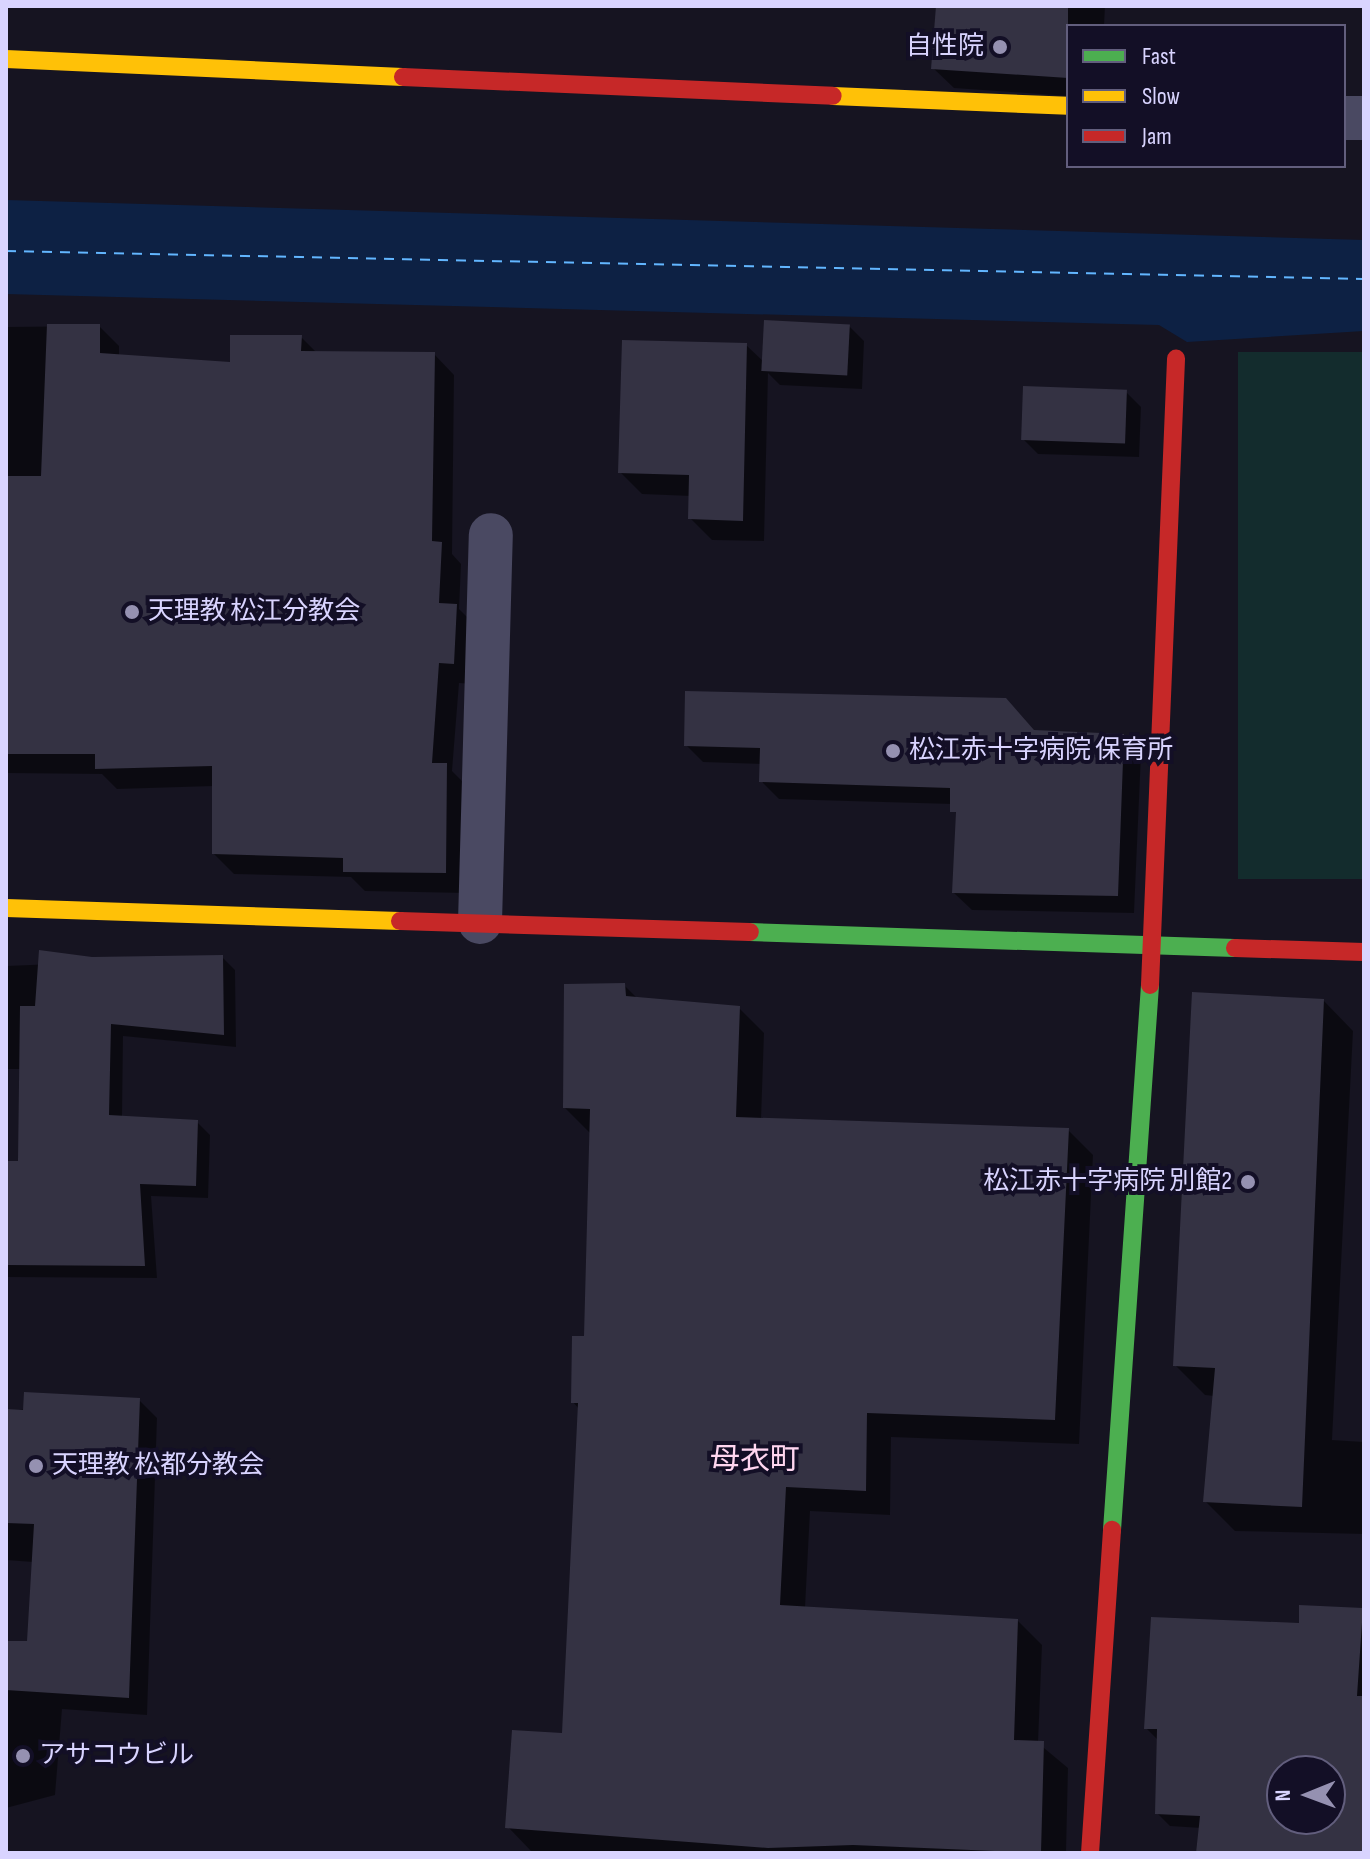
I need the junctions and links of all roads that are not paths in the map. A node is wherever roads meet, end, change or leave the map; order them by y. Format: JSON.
{"nodes":[{"id":1,"x":6,"y":59,"type":"edge"},
{"id":2,"x":1066,"y":106,"type":"edge"},
{"id":3,"x":1176,"y":359,"type":"dead end"},
{"id":4,"x":491,"y":535,"type":"dead end"},
{"id":5,"x":6,"y":908,"type":"edge"},
{"id":6,"x":480,"y":922,"type":"junction"},
{"id":7,"x":1153,"y":947,"type":"junction"},
{"id":8,"x":1364,"y":952,"type":"edge"},
{"id":9,"x":1090,"y":1853,"type":"edge"}],
"edges":[{"from":1,"to":2,"type":"street"},
{"from":3,"to":7,"type":"street"},
{"from":4,"to":6,"type":"street"},
{"from":5,"to":6,"type":"street"},
{"from":6,"to":7,"type":"street"},
{"from":7,"to":8,"type":"street"},
{"from":7,"to":9,"type":"street"}]}
